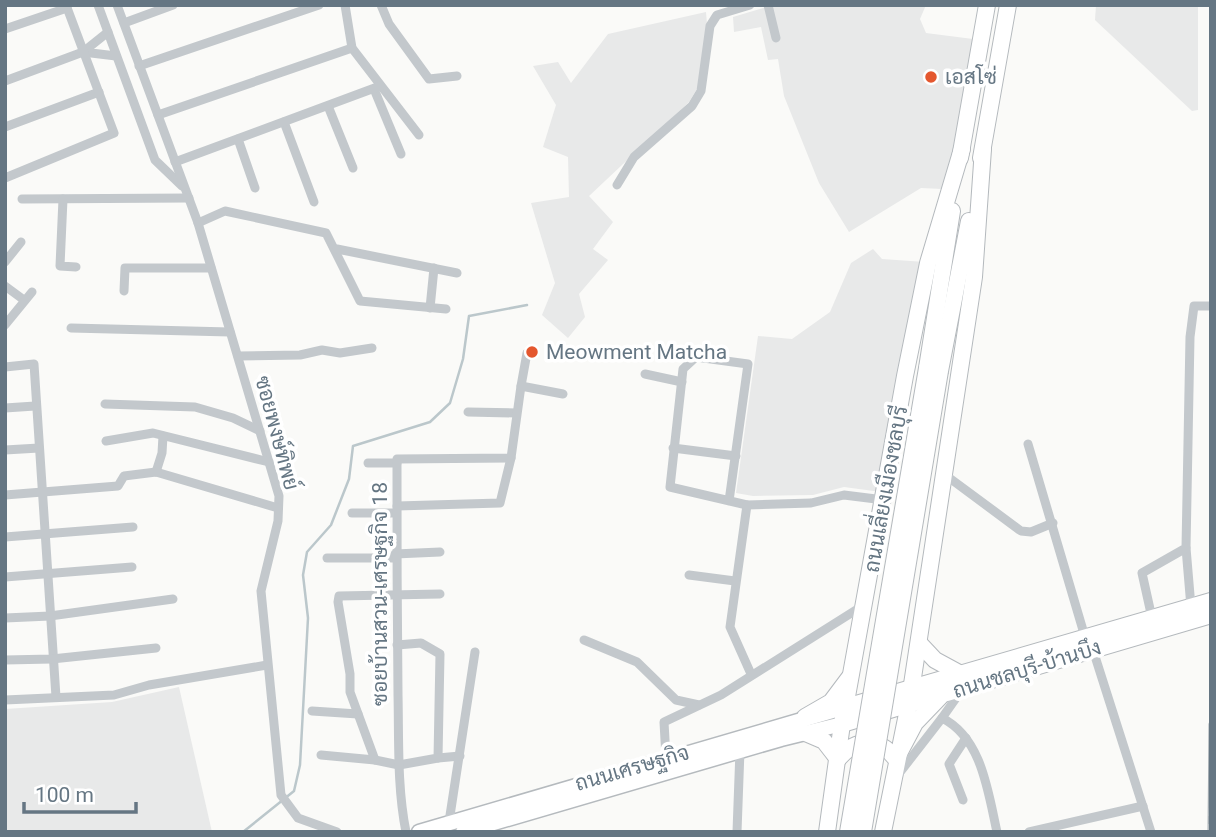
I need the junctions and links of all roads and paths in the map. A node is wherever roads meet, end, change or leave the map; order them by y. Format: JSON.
{"nodes":[{"id":1,"x":98,"y":5,"type":"edge"},
{"id":2,"x":117,"y":5,"type":"edge"},
{"id":3,"x":173,"y":5,"type":"edge"},
{"id":4,"x":319,"y":5,"type":"edge"},
{"id":5,"x":345,"y":5,"type":"edge"},
{"id":6,"x":381,"y":5,"type":"edge"},
{"id":7,"x":750,"y":5,"type":"edge"},
{"id":8,"x":768,"y":5,"type":"edge"},
{"id":9,"x":987,"y":5,"type":"edge"},
{"id":10,"x":1007,"y":5,"type":"edge"},
{"id":11,"x":66,"y":6,"type":"edge"},
{"id":12,"x":124,"y":23,"type":"junction"},
{"id":13,"x":5,"y":29,"type":"edge"},
{"id":14,"x":108,"y":32,"type":"junction"},
{"id":15,"x":776,"y":38,"type":"dead end"},
{"id":16,"x":352,"y":48,"type":"junction"},
{"id":17,"x":83,"y":52,"type":"junction"},
{"id":18,"x":116,"y":56,"type":"junction"},
{"id":19,"x":139,"y":66,"type":"junction"},
{"id":20,"x":457,"y":76,"type":"dead end"},
{"id":21,"x":5,"y":81,"type":"edge"},
{"id":22,"x":377,"y":88,"type":"junction"},
{"id":23,"x":99,"y":92,"type":"junction"},
{"id":24,"x":328,"y":106,"type":"junction"},
{"id":25,"x":158,"y":115,"type":"junction"},
{"id":26,"x":284,"y":122,"type":"junction"},
{"id":27,"x":5,"y":127,"type":"edge"},
{"id":28,"x":419,"y":135,"type":"dead end"},
{"id":29,"x":238,"y":139,"type":"junction"},
{"id":30,"x":962,"y":149,"type":"junction"},
{"id":31,"x":983,"y":149,"type":"junction"},
{"id":32,"x":401,"y":154,"type":"dead end"},
{"id":33,"x":175,"y":162,"type":"junction"},
{"id":34,"x":353,"y":168,"type":"dead end"},
{"id":35,"x":5,"y":178,"type":"edge"},
{"id":36,"x":617,"y":186,"type":"dead end"},
{"id":37,"x":256,"y":188,"type":"dead end"},
{"id":38,"x":187,"y":194,"type":"junction"},
{"id":39,"x":22,"y":199,"type":"dead end"},
{"id":40,"x":63,"y":199,"type":"junction"},
{"id":41,"x":314,"y":202,"type":"dead end"},
{"id":42,"x":198,"y":223,"type":"junction"},
{"id":43,"x":21,"y":242,"type":"dead end"},
{"id":44,"x":337,"y":249,"type":"junction"},
{"id":45,"x":5,"y":262,"type":"edge"},
{"id":46,"x":76,"y":267,"type":"dead end"},
{"id":47,"x":211,"y":268,"type":"junction"},
{"id":48,"x":434,"y":268,"type":"junction"},
{"id":49,"x":457,"y":273,"type":"dead end"},
{"id":50,"x":5,"y":286,"type":"edge"},
{"id":51,"x":124,"y":290,"type":"dead end"},
{"id":52,"x":32,"y":292,"type":"dead end"},
{"id":53,"x":24,"y":300,"type":"junction"},
{"id":54,"x":1211,"y":306,"type":"edge"},
{"id":55,"x":430,"y":307,"type":"junction"},
{"id":56,"x":446,"y":309,"type":"dead end"},
{"id":57,"x":5,"y":325,"type":"edge"},
{"id":58,"x":71,"y":328,"type":"dead end"},
{"id":59,"x":230,"y":332,"type":"junction"},
{"id":60,"x":372,"y":348,"type":"dead end"},
{"id":61,"x":527,"y":353,"type":"dead end"},
{"id":62,"x":238,"y":356,"type":"junction"},
{"id":63,"x":5,"y":367,"type":"edge"},
{"id":64,"x":934,"y":369,"type":"junction"},
{"id":65,"x":645,"y":374,"type":"dead end"},
{"id":66,"x":682,"y":382,"type":"junction"},
{"id":67,"x":521,"y":386,"type":"junction"},
{"id":68,"x":563,"y":394,"type":"dead end"},
{"id":69,"x":105,"y":404,"type":"dead end"},
{"id":70,"x":35,"y":406,"type":"junction"},
{"id":71,"x":5,"y":408,"type":"edge"},
{"id":72,"x":468,"y":412,"type":"dead end"},
{"id":73,"x":516,"y":413,"type":"junction"},
{"id":74,"x":260,"y":431,"type":"junction"},
{"id":75,"x":163,"y":436,"type":"junction"},
{"id":76,"x":106,"y":441,"type":"dead end"},
{"id":77,"x":1028,"y":444,"type":"dead end"},
{"id":78,"x":38,"y":447,"type":"junction"},
{"id":79,"x":673,"y":448,"type":"junction"},
{"id":80,"x":5,"y":450,"type":"edge"},
{"id":81,"x":736,"y":456,"type":"junction"},
{"id":82,"x":511,"y":458,"type":"junction"},
{"id":83,"x":269,"y":462,"type":"junction"},
{"id":84,"x":368,"y":463,"type":"dead end"},
{"id":85,"x":397,"y":463,"type":"junction"},
{"id":86,"x":156,"y":472,"type":"junction"},
{"id":87,"x":944,"y":474,"type":"junction"},
{"id":88,"x":41,"y":492,"type":"junction"},
{"id":89,"x":5,"y":495,"type":"edge"},
{"id":90,"x":884,"y":500,"type":"junction"},
{"id":91,"x":729,"y":501,"type":"junction"},
{"id":92,"x":747,"y":505,"type":"junction"},
{"id":93,"x":278,"y":508,"type":"junction"},
{"id":94,"x":396,"y":510,"type":"junction"},
{"id":95,"x":352,"y":513,"type":"dead end"},
{"id":96,"x":1053,"y":523,"type":"junction"},
{"id":97,"x":133,"y":527,"type":"dead end"},
{"id":98,"x":44,"y":534,"type":"junction"},
{"id":99,"x":5,"y":537,"type":"edge"},
{"id":100,"x":1186,"y":548,"type":"junction"},
{"id":101,"x":440,"y":552,"type":"dead end"},
{"id":102,"x":395,"y":556,"type":"junction"},
{"id":103,"x":327,"y":558,"type":"dead end"},
{"id":104,"x":132,"y":567,"type":"dead end"},
{"id":105,"x":47,"y":574,"type":"junction"},
{"id":106,"x":689,"y":575,"type":"dead end"},
{"id":107,"x":5,"y":578,"type":"edge"},
{"id":108,"x":735,"y":581,"type":"junction"},
{"id":109,"x":440,"y":594,"type":"dead end"},
{"id":110,"x":398,"y":596,"type":"junction"},
{"id":111,"x":173,"y":599,"type":"dead end"},
{"id":112,"x":1211,"y":601,"type":"edge"},
{"id":113,"x":866,"y":604,"type":"junction"},
{"id":114,"x":1191,"y":607,"type":"junction"},
{"id":115,"x":1211,"y":615,"type":"edge"},
{"id":116,"x":50,"y":617,"type":"junction"},
{"id":117,"x":5,"y":618,"type":"edge"},
{"id":118,"x":1152,"y":618,"type":"junction"},
{"id":119,"x":584,"y":639,"type":"dead end"},
{"id":120,"x":859,"y":643,"type":"junction"},
{"id":121,"x":919,"y":643,"type":"junction"},
{"id":122,"x":1089,"y":643,"type":"junction"},
{"id":123,"x":397,"y":645,"type":"junction"},
{"id":124,"x":156,"y":648,"type":"dead end"},
{"id":125,"x":475,"y":652,"type":"dead end"},
{"id":126,"x":52,"y":659,"type":"junction"},
{"id":127,"x":5,"y":660,"type":"edge"},
{"id":128,"x":267,"y":665,"type":"junction"},
{"id":129,"x":854,"y":667,"type":"junction"},
{"id":130,"x":751,"y":674,"type":"junction"},
{"id":131,"x":962,"y":681,"type":"junction"},
{"id":132,"x":912,"y":687,"type":"junction"},
{"id":133,"x":945,"y":694,"type":"junction"},
{"id":134,"x":56,"y":697,"type":"junction"},
{"id":135,"x":5,"y":700,"type":"edge"},
{"id":136,"x":909,"y":704,"type":"junction"},
{"id":137,"x":699,"y":705,"type":"junction"},
{"id":138,"x":846,"y":707,"type":"junction"},
{"id":139,"x":312,"y":711,"type":"dead end"},
{"id":140,"x":358,"y":714,"type":"junction"},
{"id":141,"x":942,"y":718,"type":"junction"},
{"id":142,"x":842,"y":724,"type":"junction"},
{"id":143,"x":804,"y":725,"type":"junction"},
{"id":144,"x":966,"y":738,"type":"junction"},
{"id":145,"x":740,"y":750,"type":"junction"},
{"id":146,"x":321,"y":755,"type":"dead end"},
{"id":147,"x":460,"y":756,"type":"junction"},
{"id":148,"x":438,"y":758,"type":"junction"},
{"id":149,"x":666,"y":758,"type":"junction"},
{"id":150,"x":838,"y":759,"type":"junction"},
{"id":151,"x":896,"y":759,"type":"junction"},
{"id":152,"x":375,"y":760,"type":"junction"},
{"id":153,"x":399,"y":765,"type":"junction"},
{"id":154,"x":891,"y":785,"type":"junction"},
{"id":155,"x":587,"y":789,"type":"junction"},
{"id":156,"x":963,"y":800,"type":"dead end"},
{"id":157,"x":1143,"y":806,"type":"junction"},
{"id":158,"x":449,"y":822,"type":"junction"},
{"id":159,"x":503,"y":826,"type":"edge"},
{"id":160,"x":337,"y":832,"type":"edge"},
{"id":161,"x":406,"y":832,"type":"edge"},
{"id":162,"x":419,"y":832,"type":"edge"},
{"id":163,"x":463,"y":832,"type":"edge"},
{"id":164,"x":737,"y":832,"type":"edge"},
{"id":165,"x":827,"y":832,"type":"edge"},
{"id":166,"x":848,"y":832,"type":"edge"},
{"id":167,"x":863,"y":832,"type":"edge"},
{"id":168,"x":883,"y":832,"type":"edge"},
{"id":169,"x":997,"y":832,"type":"edge"},
{"id":170,"x":1029,"y":832,"type":"edge"},
{"id":171,"x":1151,"y":832,"type":"edge"}],
"edges":[{"from":1,"to":14,"type":"street"},
{"from":2,"to":12,"type":"street","name":"ซอยพงษ์ทิพย์"},
{"from":3,"to":12,"type":"street"},
{"from":4,"to":19,"type":"street"},
{"from":5,"to":16,"type":"street"},
{"from":6,"to":20,"type":"street"},
{"from":7,"to":36,"type":"street"},
{"from":8,"to":15,"type":"street"},
{"from":9,"to":30,"type":"highway","name":"ถนนเลี่ยงเมืองชลบุรี"},
{"from":10,"to":31,"type":"highway","name":"ถนนเลี่ยงเมืองชลบุรี"},
{"from":11,"to":13,"type":"street"},
{"from":11,"to":17,"type":"street"},
{"from":12,"to":19,"type":"street","name":"ซอยพงษ์ทิพย์"},
{"from":14,"to":17,"type":"street"},
{"from":14,"to":18,"type":"street"},
{"from":16,"to":22,"type":"street"},
{"from":16,"to":25,"type":"street"},
{"from":17,"to":18,"type":"street"},
{"from":17,"to":21,"type":"street"},
{"from":17,"to":23,"type":"street"},
{"from":18,"to":38,"type":"street"},
{"from":19,"to":25,"type":"street","name":"ซอยพงษ์ทิพย์"},
{"from":22,"to":24,"type":"street"},
{"from":22,"to":28,"type":"street"},
{"from":22,"to":32,"type":"street"},
{"from":23,"to":27,"type":"street"},
{"from":23,"to":35,"type":"street"},
{"from":24,"to":26,"type":"street"},
{"from":24,"to":34,"type":"street"},
{"from":25,"to":33,"type":"street","name":"ซอยพงษ์ทิพย์"},
{"from":26,"to":29,"type":"street"},
{"from":26,"to":41,"type":"street"},
{"from":29,"to":33,"type":"street"},
{"from":29,"to":37,"type":"street"},
{"from":30,"to":64,"type":"highway","name":"ถนนเลี่ยงเมืองชลบุรี"},
{"from":30,"to":90,"type":"highway","name":"ถนนเลี่ยงเมืองชลบุรี"},
{"from":31,"to":64,"type":"highway","name":"ถนนเลี่ยงเมืองชลบุรี"},
{"from":31,"to":87,"type":"highway","name":"ถนนเลี่ยงเมืองชลบุรี"},
{"from":33,"to":38,"type":"street","name":"ซอยพงษ์ทิพย์"},
{"from":38,"to":40,"type":"street"},
{"from":38,"to":42,"type":"street","name":"ซอยพงษ์ทิพย์"},
{"from":39,"to":40,"type":"street"},
{"from":40,"to":46,"type":"street"},
{"from":42,"to":44,"type":"street"},
{"from":42,"to":47,"type":"street","name":"ซอยพงษ์ทิพย์"},
{"from":43,"to":45,"type":"street"},
{"from":44,"to":48,"type":"street"},
{"from":44,"to":55,"type":"street"},
{"from":47,"to":51,"type":"street"},
{"from":47,"to":59,"type":"street","name":"ซอยพงษ์ทิพย์"},
{"from":48,"to":49,"type":"street"},
{"from":48,"to":55,"type":"street"},
{"from":50,"to":53,"type":"street"},
{"from":52,"to":53,"type":"street"},
{"from":53,"to":57,"type":"street"},
{"from":54,"to":100,"type":"street"},
{"from":55,"to":56,"type":"street"},
{"from":58,"to":59,"type":"street"},
{"from":59,"to":62,"type":"street","name":"ซอยพงษ์ทิพย์"},
{"from":60,"to":62,"type":"street"},
{"from":61,"to":67,"type":"street"},
{"from":62,"to":74,"type":"street","name":"ซอยพงษ์ทิพย์"},
{"from":63,"to":70,"type":"street"},
{"from":64,"to":166,"type":"highway","name":"ถนนเลี่ยงเมืองชลบุรี","bridge":true},
{"from":64,"to":167,"type":"highway","name":"ถนนเลี่ยงเมืองชลบุรี","bridge":true},
{"from":65,"to":66,"type":"street"},
{"from":66,"to":79,"type":"street"},
{"from":66,"to":81,"type":"street"},
{"from":67,"to":68,"type":"street"},
{"from":67,"to":73,"type":"street"},
{"from":69,"to":74,"type":"street"},
{"from":70,"to":71,"type":"street"},
{"from":70,"to":78,"type":"street"},
{"from":72,"to":73,"type":"street"},
{"from":73,"to":82,"type":"street"},
{"from":74,"to":83,"type":"street","name":"ซอยพงษ์ทิพย์"},
{"from":75,"to":76,"type":"street"},
{"from":75,"to":83,"type":"street"},
{"from":75,"to":86,"type":"street"},
{"from":77,"to":96,"type":"street"},
{"from":78,"to":80,"type":"street"},
{"from":78,"to":88,"type":"street"},
{"from":79,"to":81,"type":"street"},
{"from":79,"to":91,"type":"street"},
{"from":81,"to":91,"type":"street"},
{"from":82,"to":85,"type":"street","name":"ซอยบ้านสวน-เศรษฐกิจ 18"},
{"from":82,"to":94,"type":"street"},
{"from":83,"to":93,"type":"street","name":"ซอยพงษ์ทิพย์"},
{"from":84,"to":85,"type":"street"},
{"from":85,"to":94,"type":"street","name":"ซอยบ้านสวน-เศรษฐกิจ 18"},
{"from":86,"to":88,"type":"street"},
{"from":86,"to":93,"type":"street"},
{"from":87,"to":96,"type":"street"},
{"from":87,"to":121,"type":"highway","name":"ถนนเลี่ยงเมืองชลบุรี"},
{"from":88,"to":89,"type":"street"},
{"from":88,"to":98,"type":"street"},
{"from":90,"to":92,"type":"street"},
{"from":90,"to":113,"type":"highway","name":"ถนนเลี่ยงเมืองชลบุรี"},
{"from":91,"to":92,"type":"street"},
{"from":92,"to":108,"type":"street"},
{"from":93,"to":128,"type":"street","name":"ซอยพงษ์ทิพย์"},
{"from":94,"to":95,"type":"street"},
{"from":94,"to":102,"type":"street","name":"ซอยบ้านสวน-เศรษฐกิจ 18"},
{"from":96,"to":122,"type":"street"},
{"from":97,"to":98,"type":"street"},
{"from":98,"to":99,"type":"street"},
{"from":98,"to":105,"type":"street"},
{"from":100,"to":114,"type":"street"},
{"from":100,"to":118,"type":"street"},
{"from":101,"to":102,"type":"street"},
{"from":102,"to":103,"type":"street"},
{"from":102,"to":110,"type":"street","name":"ซอยบ้านสวน-เศรษฐกิจ 18"},
{"from":104,"to":105,"type":"street"},
{"from":105,"to":107,"type":"street"},
{"from":105,"to":116,"type":"street"},
{"from":106,"to":108,"type":"street"},
{"from":108,"to":130,"type":"street"},
{"from":109,"to":110,"type":"street"},
{"from":110,"to":123,"type":"street","name":"ซอยบ้านสวน-เศรษฐกิจ 18"},
{"from":110,"to":140,"type":"street"},
{"from":111,"to":116,"type":"street"},
{"from":112,"to":114,"type":"highway","name":"ถนนชลบุรี-บ้านบึง"},
{"from":113,"to":120,"type":"highway","name":"ถนนเลี่ยงเมืองชลบุรี"},
{"from":113,"to":130,"type":"street"},
{"from":114,"to":118,"type":"highway","name":"ถนนชลบุรี-บ้านบึง"},
{"from":115,"to":122,"type":"highway","name":"ถนนชลบุรี-บ้านบึง"},
{"from":116,"to":117,"type":"street"},
{"from":116,"to":126,"type":"street"},
{"from":118,"to":122,"type":"highway","name":"ถนนชลบุรี-บ้านบึง"},
{"from":119,"to":137,"type":"street"},
{"from":120,"to":121,"type":"highway"},
{"from":120,"to":129,"type":"highway","name":"ถนนเลี่ยงเมืองชลบุรี"},
{"from":121,"to":131,"type":"highway"},
{"from":121,"to":132,"type":"highway","name":"ถนนเลี่ยงเมืองชลบุรี"},
{"from":122,"to":131,"type":"highway","name":"ถนนชลบุรี-บ้านบึง"},
{"from":122,"to":157,"type":"street"},
{"from":123,"to":148,"type":"street"},
{"from":123,"to":153,"type":"street","name":"ซอยบ้านสวน-เศรษฐกิจ 18"},
{"from":124,"to":126,"type":"street"},
{"from":125,"to":147,"type":"street"},
{"from":126,"to":127,"type":"street"},
{"from":126,"to":134,"type":"street"},
{"from":128,"to":134,"type":"street"},
{"from":128,"to":160,"type":"street","name":"ซอยพงษ์ทิพย์"},
{"from":129,"to":138,"type":"highway","name":"ถนนเลี่ยงเมืองชลบุรี"},
{"from":129,"to":143,"type":"highway"},
{"from":130,"to":137,"type":"street"},
{"from":131,"to":132,"type":"highway","name":"ถนนชลบุรี-บ้านบึง"},
{"from":131,"to":133,"type":"highway","name":"ถนนชลบุรี-บ้านบึง"},
{"from":131,"to":141,"type":"street"},
{"from":132,"to":136,"type":"highway","name":"ถนนเลี่ยงเมืองชลบุรี"},
{"from":132,"to":138,"type":"highway","name":"ถนนชลบุรี-บ้านบึง"},
{"from":133,"to":136,"type":"highway","name":"ถนนชลบุรี-บ้านบึง"},
{"from":133,"to":151,"type":"highway"},
{"from":134,"to":135,"type":"street"},
{"from":136,"to":142,"type":"highway","name":"ถนนชลบุรี-บ้านบึง"},
{"from":136,"to":151,"type":"highway","name":"ถนนเลี่ยงเมืองชลบุรี"},
{"from":137,"to":149,"type":"street"},
{"from":138,"to":142,"type":"highway","name":"ถนนเลี่ยงเมืองชลบุรี"},
{"from":138,"to":143,"type":"main road","name":"ถนนเศรษฐกิจ"},
{"from":139,"to":140,"type":"street"},
{"from":140,"to":152,"type":"street"},
{"from":141,"to":144,"type":"street"},
{"from":141,"to":154,"type":"street"},
{"from":142,"to":143,"type":"main road","name":"ถนนเศรษฐกิจ"},
{"from":142,"to":150,"type":"highway","name":"ถนนเลี่ยงเมืองชลบุรี"},
{"from":143,"to":145,"type":"main road","name":"ถนนเศรษฐกิจ"},
{"from":143,"to":149,"type":"main road","name":"ถนนเศรษฐกิจ"},
{"from":143,"to":150,"type":"highway"},
{"from":144,"to":156,"type":"street"},
{"from":144,"to":169,"type":"street"},
{"from":145,"to":155,"type":"main road","name":"ถนนเศรษฐกิจ"},
{"from":145,"to":164,"type":"street"},
{"from":146,"to":152,"type":"street"},
{"from":147,"to":148,"type":"street"},
{"from":147,"to":158,"type":"street"},
{"from":148,"to":153,"type":"street"},
{"from":149,"to":155,"type":"main road","name":"ถนนเศรษฐกิจ"},
{"from":150,"to":151,"type":"highway"},
{"from":150,"to":165,"type":"highway","name":"ถนนเลี่ยงเมืองชลบุรี"},
{"from":151,"to":154,"type":"highway","name":"ถนนเลี่ยงเมืองชลบุรี"},
{"from":152,"to":153,"type":"street"},
{"from":153,"to":161,"type":"street","name":"ซอยบ้านสวน-เศรษฐกิจ 18"},
{"from":154,"to":168,"type":"highway","name":"ถนนเลี่ยงเมืองชลบุรี"},
{"from":155,"to":158,"type":"main road","name":"ถนนเศรษฐกิจ"},
{"from":155,"to":159,"type":"main road","name":"ถนนเศรษฐกิจ"},
{"from":157,"to":170,"type":"street"},
{"from":157,"to":171,"type":"street"},
{"from":158,"to":162,"type":"main road","name":"ถนนเศรษฐกิจ"},
{"from":159,"to":163,"type":"main road","name":"ถนนเศรษฐกิจ"}]}
